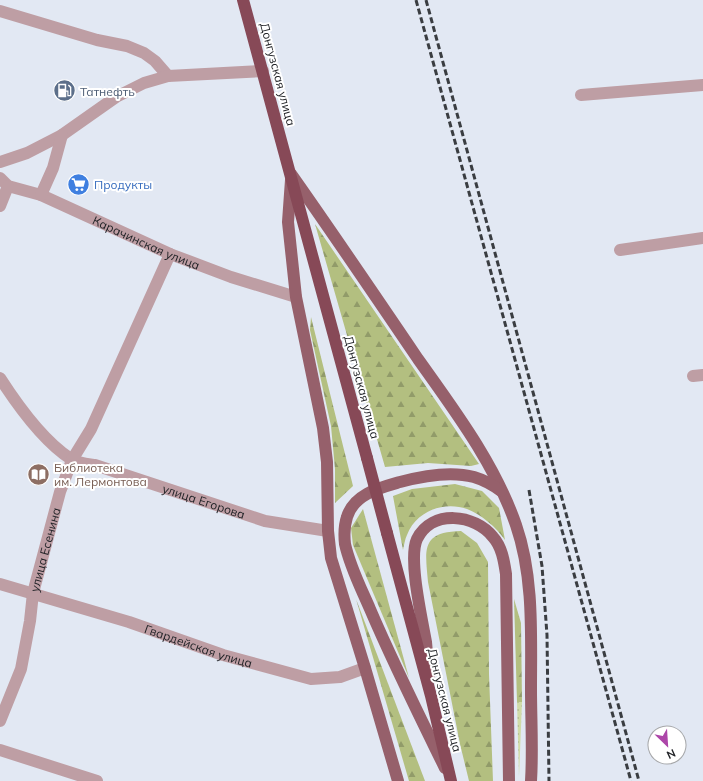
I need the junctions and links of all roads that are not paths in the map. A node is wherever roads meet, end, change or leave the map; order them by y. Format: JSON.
{"nodes":[{"id":1,"x":243,"y":0,"type":"edge"},
{"id":2,"x":0,"y":11,"type":"edge"},
{"id":3,"x":263,"y":71,"type":"junction"},
{"id":4,"x":168,"y":76,"type":"junction"},
{"id":5,"x":703,"y":85,"type":"edge"},
{"id":6,"x":581,"y":95,"type":"dead end"},
{"id":7,"x":62,"y":134,"type":"junction"},
{"id":8,"x":0,"y":162,"type":"edge"},
{"id":9,"x":291,"y":174,"type":"junction"},
{"id":10,"x":4,"y":182,"type":"edge"},
{"id":11,"x":41,"y":195,"type":"junction"},
{"id":12,"x":0,"y":206,"type":"edge"},
{"id":13,"x":703,"y":238,"type":"edge"},
{"id":14,"x":620,"y":250,"type":"dead end"},
{"id":15,"x":170,"y":254,"type":"junction"},
{"id":16,"x":296,"y":297,"type":"junction"},
{"id":17,"x":0,"y":378,"type":"edge"},
{"id":18,"x":72,"y":460,"type":"junction"},
{"id":19,"x":502,"y":491,"type":"junction"},
{"id":20,"x":328,"y":531,"type":"junction"},
{"id":21,"x":0,"y":584,"type":"edge"},
{"id":22,"x":34,"y":593,"type":"junction"},
{"id":23,"x":365,"y":668,"type":"junction"},
{"id":24,"x":431,"y":696,"type":"junction"},
{"id":25,"x":0,"y":721,"type":"edge"},
{"id":26,"x":0,"y":750,"type":"edge"},
{"id":27,"x":451,"y":779,"type":"edge"},
{"id":28,"x":97,"y":781,"type":"edge"},
{"id":29,"x":398,"y":781,"type":"edge"},
{"id":30,"x":509,"y":781,"type":"edge"},
{"id":31,"x":532,"y":781,"type":"edge"}],
"edges":[{"from":1,"to":3,"type":"highway","name":"Донгузская улица"},
{"from":2,"to":4,"type":"street"},
{"from":3,"to":4,"type":"street"},
{"from":3,"to":9,"type":"highway","name":"Донгузская улица"},
{"from":4,"to":7,"type":"street"},
{"from":5,"to":6,"type":"street"},
{"from":7,"to":8,"type":"street"},
{"from":7,"to":11,"type":"street"},
{"from":9,"to":16,"type":"main road"},
{"from":9,"to":19,"type":"main road"},
{"from":9,"to":24,"type":"highway","name":"Донгузская улица","bridge":true},
{"from":10,"to":11,"type":"street","name":"Карачинская улица"},
{"from":10,"to":12,"type":"street"},
{"from":11,"to":15,"type":"street","name":"Карачинская улица"},
{"from":13,"to":14,"type":"street"},
{"from":15,"to":16,"type":"street","name":"Карачинская улица"},
{"from":15,"to":18,"type":"street","name":"улица Есенина"},
{"from":16,"to":20,"type":"main road"},
{"from":17,"to":18,"type":"street","name":"улица Егорова"},
{"from":18,"to":20,"type":"street","name":"улица Егорова"},
{"from":18,"to":22,"type":"street","name":"улица Есенина"},
{"from":19,"to":27,"type":"main road"},
{"from":19,"to":31,"type":"main road"},
{"from":20,"to":23,"type":"main road"},
{"from":21,"to":22,"type":"street","name":"Гвардейская улица"},
{"from":22,"to":23,"type":"street","name":"Гвардейская улица"},
{"from":22,"to":25,"type":"street","name":"улица Есенина"},
{"from":23,"to":29,"type":"main road"},
{"from":24,"to":27,"type":"highway","name":"Донгузская улица"},
{"from":24,"to":30,"type":"main road"},
{"from":26,"to":28,"type":"street"}]}
